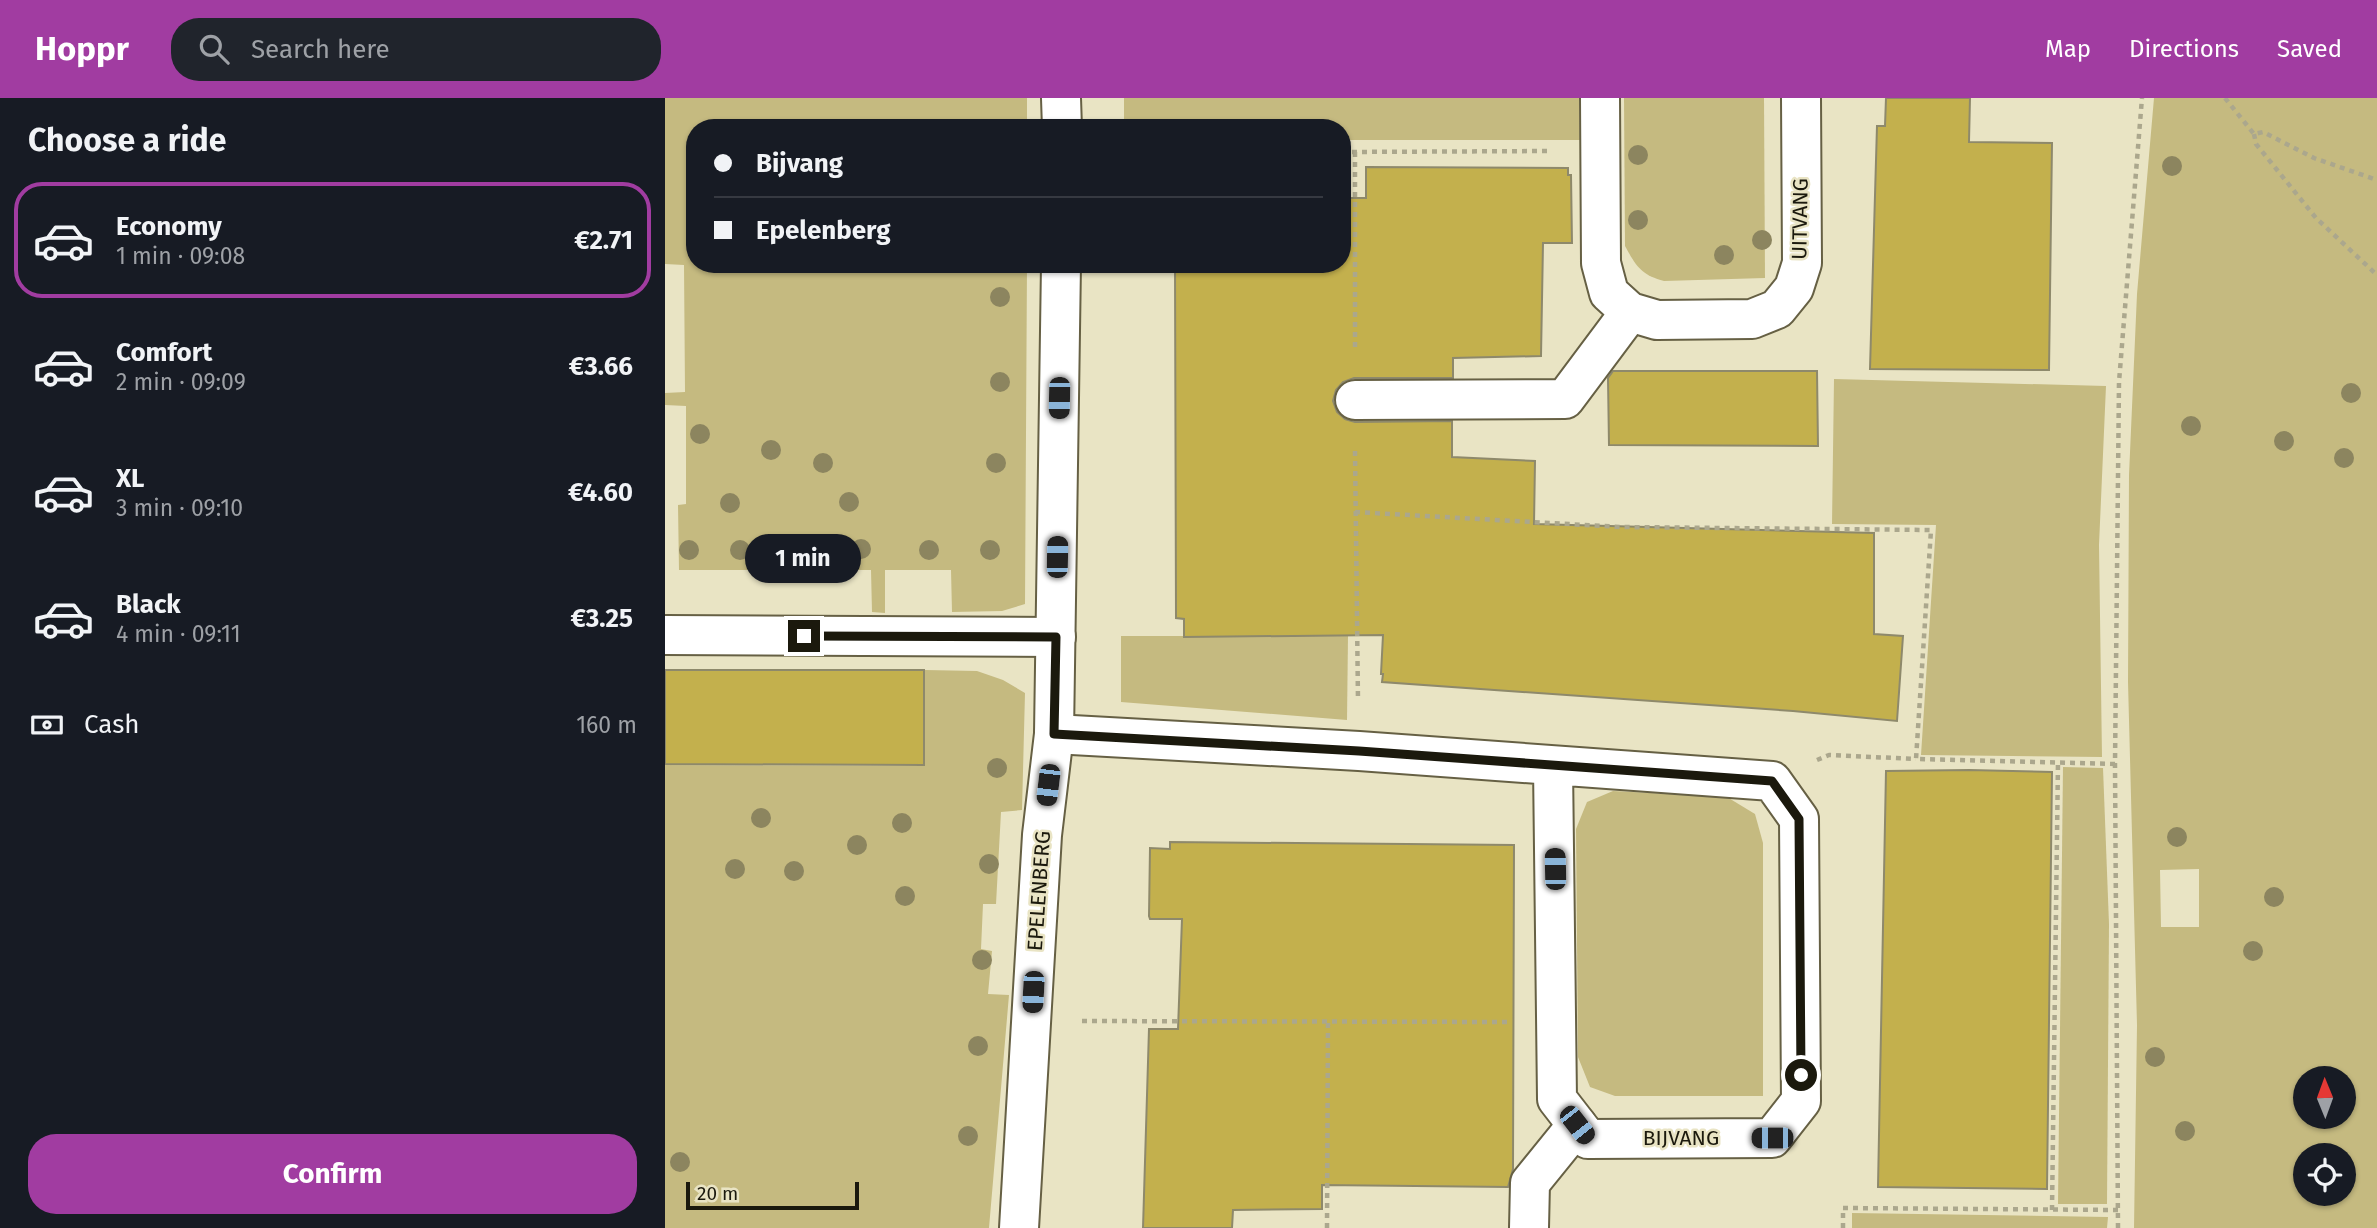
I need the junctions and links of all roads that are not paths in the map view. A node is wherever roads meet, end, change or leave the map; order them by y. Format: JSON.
{"nodes":[{"id":1,"x":1062,"y":98,"type":"edge"},
{"id":2,"x":1600,"y":98,"type":"edge"},
{"id":3,"x":1801,"y":98,"type":"edge"},
{"id":4,"x":1062,"y":119,"type":"edge"},
{"id":5,"x":1061,"y":273,"type":"edge"},
{"id":6,"x":1630,"y":312,"type":"junction"},
{"id":7,"x":1355,"y":400,"type":"dead end"},
{"id":8,"x":665,"y":635,"type":"edge"},
{"id":9,"x":1056,"y":637,"type":"junction"},
{"id":10,"x":1054,"y":734,"type":"junction"},
{"id":11,"x":1553,"y":766,"type":"junction"},
{"id":12,"x":1577,"y":1125,"type":"junction"},
{"id":13,"x":1019,"y":1228,"type":"edge"},
{"id":14,"x":1529,"y":1228,"type":"edge"}],
"edges":[{"from":1,"to":4,"type":"street"},
{"from":2,"to":6,"type":"street"},
{"from":3,"to":6,"type":"street","name":"UITVANG"},
{"from":5,"to":9,"type":"street","name":"EPELENBERG"},
{"from":6,"to":7,"type":"street"},
{"from":8,"to":9,"type":"street"},
{"from":9,"to":10,"type":"street","name":"EPELENBERG"},
{"from":10,"to":11,"type":"street"},
{"from":10,"to":13,"type":"street","name":"EPELENBERG"},
{"from":11,"to":12,"type":"street","name":"BIJVANG"},
{"from":11,"to":12,"type":"street","name":"BIJVANG"},
{"from":12,"to":14,"type":"street"}]}
